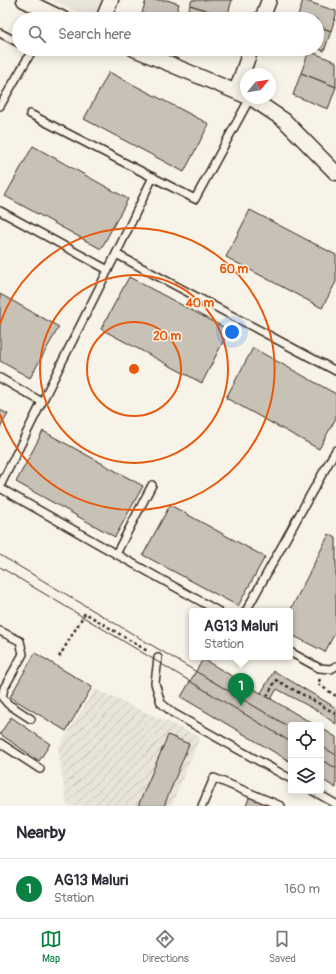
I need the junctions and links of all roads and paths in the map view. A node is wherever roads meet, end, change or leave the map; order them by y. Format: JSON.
{"nodes":[{"id":1,"x":24,"y":0,"type":"edge"},
{"id":2,"x":269,"y":0,"type":"edge"},
{"id":3,"x":108,"y":1,"type":"edge"},
{"id":4,"x":46,"y":12,"type":"edge"},
{"id":5,"x":105,"y":12,"type":"edge"},
{"id":6,"x":265,"y":12,"type":"edge"},
{"id":7,"x":0,"y":33,"type":"edge"},
{"id":8,"x":12,"y":39,"type":"edge"},
{"id":9,"x":28,"y":56,"type":"edge"},
{"id":10,"x":151,"y":56,"type":"edge"},
{"id":11,"x":249,"y":56,"type":"edge"},
{"id":12,"x":247,"y":68,"type":"edge"},
{"id":13,"x":240,"y":93,"type":"edge"},
{"id":14,"x":247,"y":104,"type":"edge"},
{"id":15,"x":259,"y":104,"type":"edge"},
{"id":16,"x":0,"y":106,"type":"edge"},
{"id":17,"x":30,"y":114,"type":"dead end"},
{"id":18,"x":336,"y":173,"type":"edge"},
{"id":19,"x":153,"y":177,"type":"junction"},
{"id":20,"x":0,"y":211,"type":"edge"},
{"id":21,"x":116,"y":254,"type":"junction"},
{"id":22,"x":108,"y":270,"type":"junction"},
{"id":23,"x":336,"y":371,"type":"edge"},
{"id":24,"x":0,"y":378,"type":"edge"},
{"id":25,"x":42,"y":402,"type":"junction"},
{"id":26,"x":336,"y":450,"type":"edge"},
{"id":27,"x":152,"y":485,"type":"dead end"},
{"id":28,"x":0,"y":487,"type":"edge"},
{"id":29,"x":116,"y":554,"type":"junction"},
{"id":30,"x":213,"y":608,"type":"edge"},
{"id":31,"x":248,"y":608,"type":"edge"},
{"id":32,"x":0,"y":631,"type":"edge"},
{"id":33,"x":293,"y":654,"type":"edge"},
{"id":34,"x":59,"y":657,"type":"dead end"},
{"id":35,"x":158,"y":658,"type":"joint"},
{"id":36,"x":336,"y":666,"type":"edge"},
{"id":37,"x":324,"y":668,"type":"junction"},
{"id":38,"x":267,"y":696,"type":"dead end"},
{"id":39,"x":336,"y":696,"type":"edge"},
{"id":40,"x":336,"y":714,"type":"edge"},
{"id":41,"x":31,"y":719,"type":"dead end"},
{"id":42,"x":0,"y":743,"type":"edge"},
{"id":43,"x":40,"y":769,"type":"dead end"},
{"id":44,"x":288,"y":777,"type":"edge"},
{"id":45,"x":318,"y":794,"type":"edge"},
{"id":46,"x":336,"y":804,"type":"edge"},
{"id":47,"x":202,"y":806,"type":"edge"},
{"id":48,"x":281,"y":806,"type":"edge"}],
"edges":[{"from":1,"to":4,"type":"street"},
{"from":2,"to":6,"type":"street"},
{"from":3,"to":5,"type":"street"},
{"from":7,"to":8,"type":"lane"},
{"from":9,"to":16,"type":"lane"},
{"from":10,"to":13,"type":"street"},
{"from":11,"to":12,"type":"street"},
{"from":14,"to":19,"type":"lane"},
{"from":15,"to":18,"type":"street"},
{"from":17,"to":19,"type":"lane"},
{"from":19,"to":21,"type":"lane"},
{"from":20,"to":22,"type":"lane"},
{"from":21,"to":22,"type":"lane"},
{"from":21,"to":23,"type":"lane"},
{"from":22,"to":25,"type":"lane"},
{"from":24,"to":25,"type":"lane"},
{"from":25,"to":28,"type":"lane"},
{"from":26,"to":31,"type":"lane"},
{"from":27,"to":29,"type":"lane"},
{"from":28,"to":29,"type":"lane"},
{"from":29,"to":30,"type":"lane"},
{"from":32,"to":41,"type":"lane"},
{"from":33,"to":37,"type":"lane"},
{"from":34,"to":35,"type":"path"},
{"from":35,"to":44,"type":"lane"},
{"from":36,"to":37,"type":"lane"},
{"from":37,"to":39,"type":"path"},
{"from":38,"to":40,"type":"path"},
{"from":42,"to":43,"type":"lane"},
{"from":45,"to":46,"type":"lane"},
{"from":47,"to":48,"type":"lane"}]}
